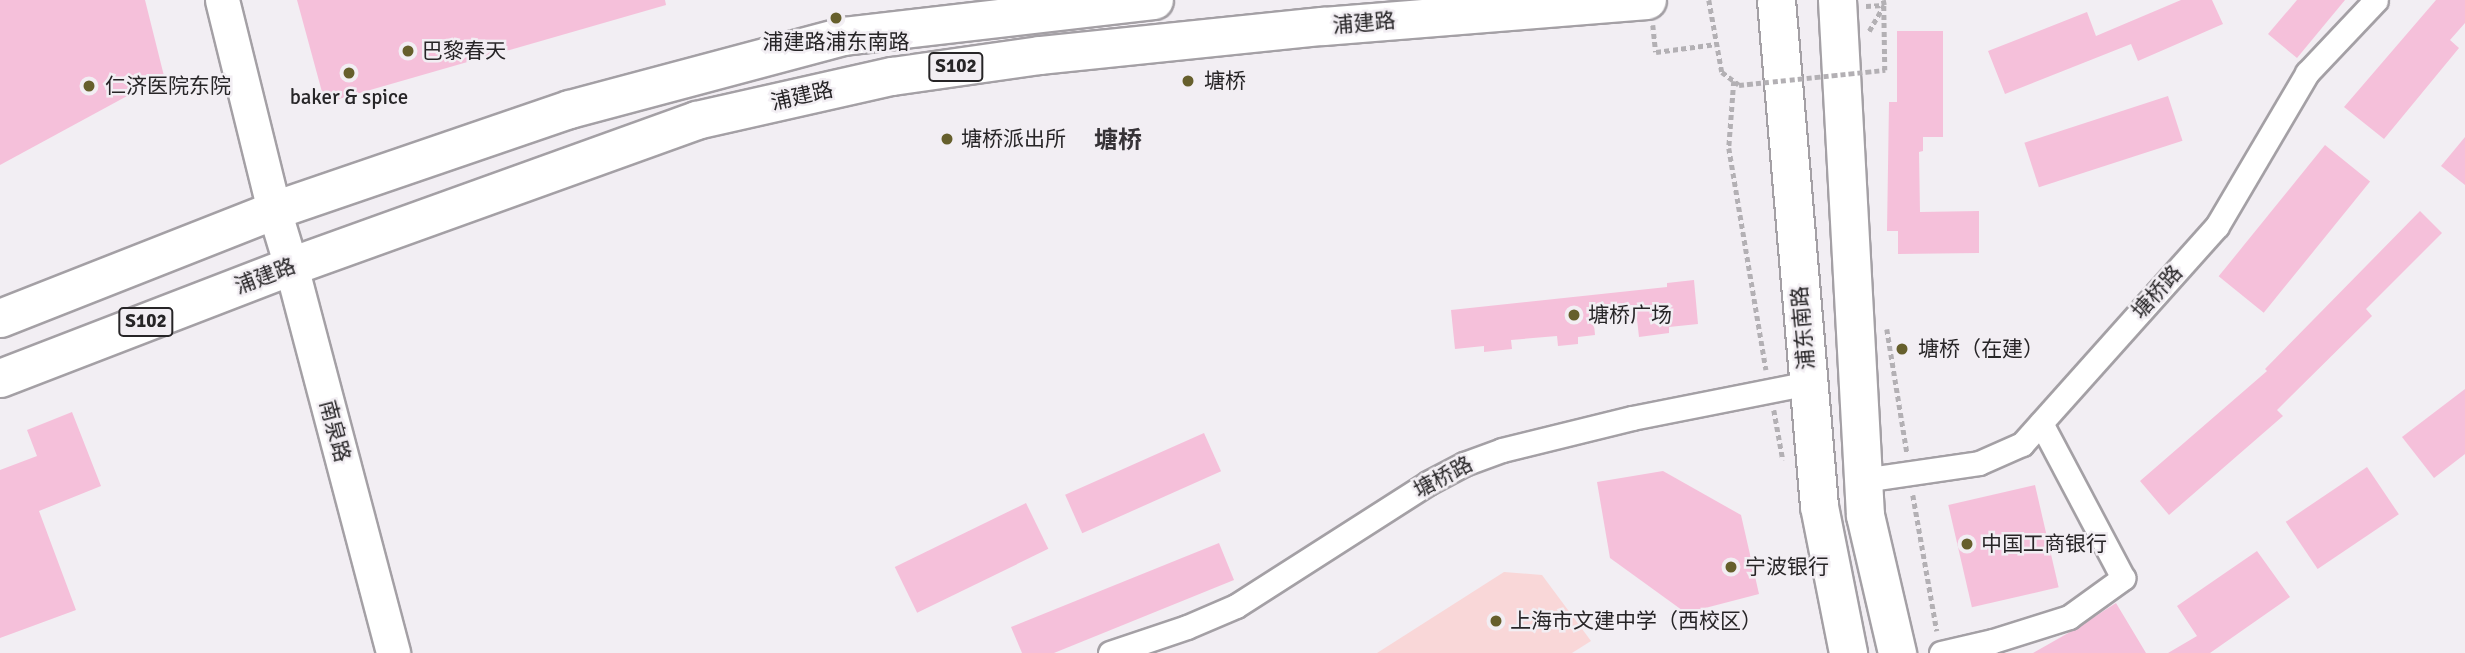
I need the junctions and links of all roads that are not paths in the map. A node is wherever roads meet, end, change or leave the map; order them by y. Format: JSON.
{"nodes":[{"id":1,"x":222,"y":0,"type":"edge"},
{"id":2,"x":1154,"y":0,"type":"edge"},
{"id":3,"x":1647,"y":0,"type":"edge"},
{"id":4,"x":1776,"y":0,"type":"edge"},
{"id":5,"x":1837,"y":0,"type":"edge"},
{"id":6,"x":2376,"y":0,"type":"edge"},
{"id":7,"x":1032,"y":7,"type":"edge"},
{"id":8,"x":1040,"y":55,"type":"junction"},
{"id":9,"x":274,"y":210,"type":"junction"},
{"id":10,"x":291,"y":266,"type":"junction"},
{"id":11,"x":0,"y":318,"type":"edge"},
{"id":12,"x":0,"y":378,"type":"edge"},
{"id":13,"x":1808,"y":383,"type":"junction"},
{"id":14,"x":2041,"y":422,"type":"junction"},
{"id":15,"x":1863,"y":480,"type":"junction"},
{"id":16,"x":1124,"y":651,"type":"edge"},
{"id":17,"x":393,"y":653,"type":"edge"},
{"id":18,"x":1848,"y":653,"type":"edge"},
{"id":19,"x":1897,"y":653,"type":"edge"},
{"id":20,"x":1942,"y":653,"type":"edge"}],
"edges":[{"from":1,"to":9,"type":"street","name":"南泉路"},
{"from":2,"to":7,"type":"main road","number":"S102"},
{"from":3,"to":8,"type":"main road","name":"浦建路","number":"S102"},
{"from":4,"to":13,"type":"main road","name":"浦东南路"},
{"from":5,"to":15,"type":"main road"},
{"from":6,"to":14,"type":"street","name":"塘桥路"},
{"from":7,"to":8,"type":"street"},
{"from":7,"to":9,"type":"main road","number":"S102"},
{"from":8,"to":10,"type":"main road","name":"浦建路","number":"S102"},
{"from":9,"to":10,"type":"street","name":"南泉路"},
{"from":9,"to":11,"type":"main road","number":"S102"},
{"from":10,"to":12,"type":"main road","name":"浦建路","number":"S102"},
{"from":10,"to":17,"type":"street","name":"南泉路"},
{"from":13,"to":16,"type":"street","name":"塘桥路"},
{"from":13,"to":18,"type":"main road","name":"浦东南路"},
{"from":14,"to":15,"type":"street","name":"塘桥路"},
{"from":14,"to":20,"type":"street"},
{"from":15,"to":19,"type":"main road"}]}
